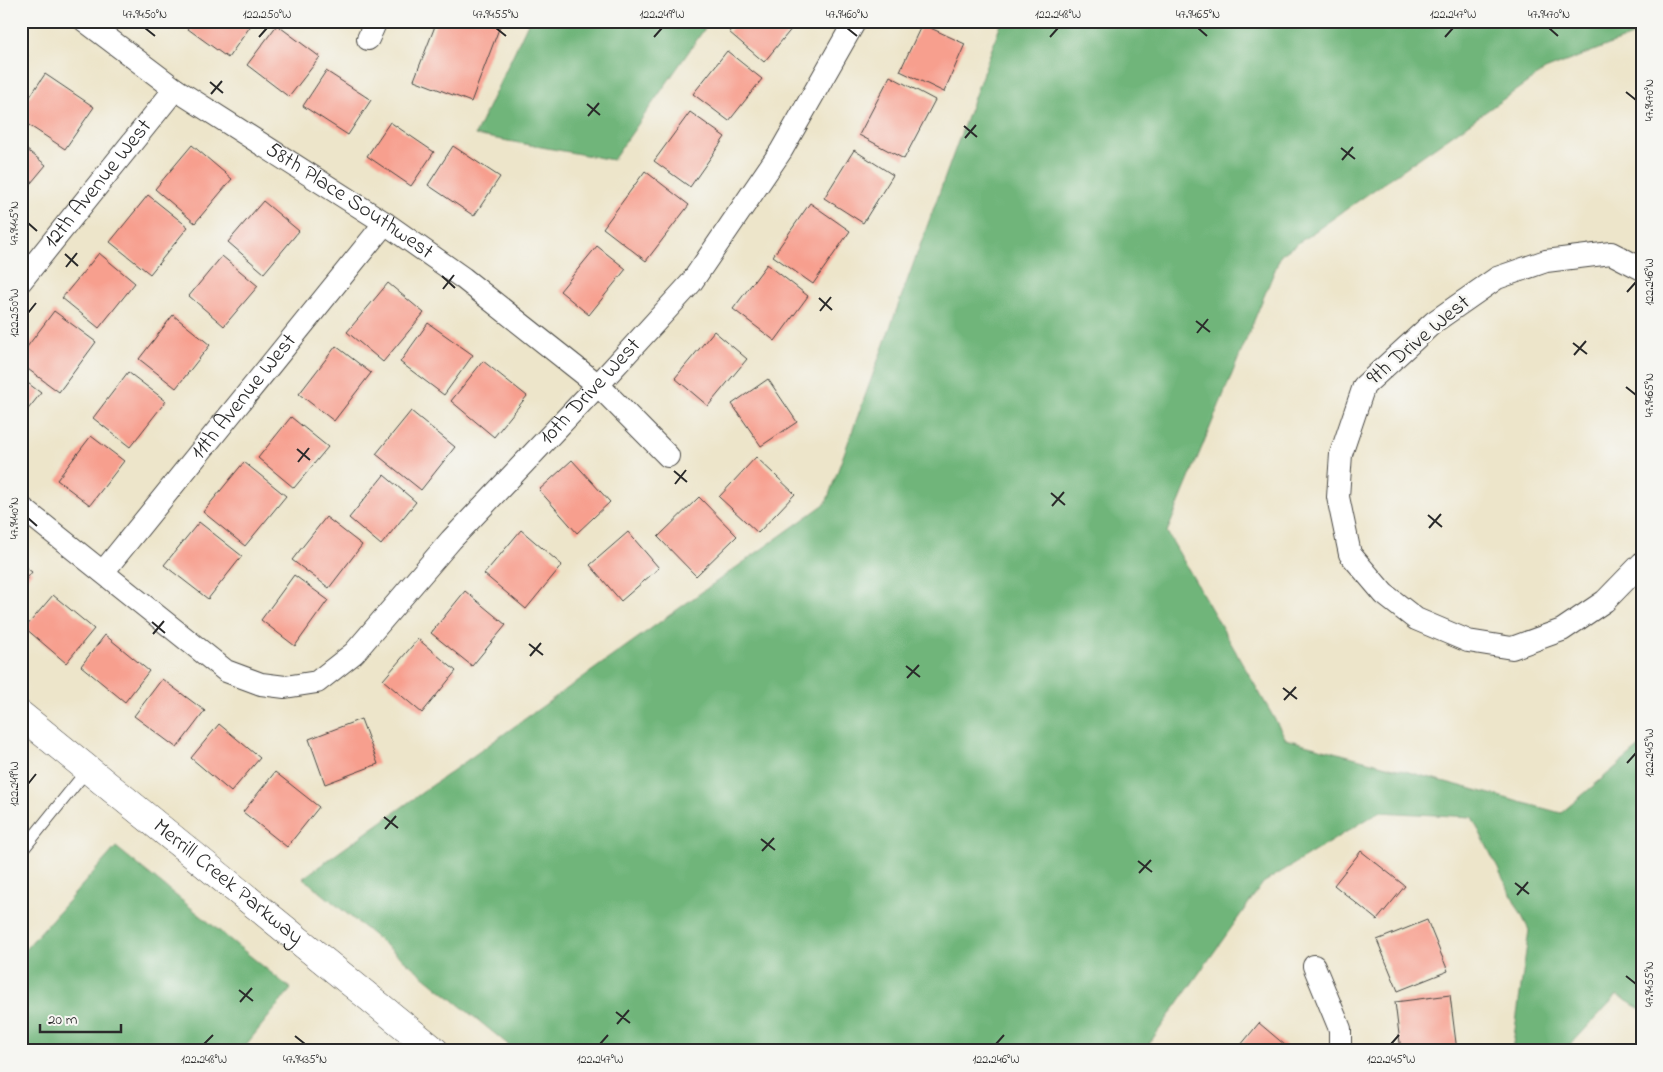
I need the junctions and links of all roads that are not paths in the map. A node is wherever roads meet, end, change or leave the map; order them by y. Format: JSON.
{"nodes":[{"id":1,"x":85,"y":21,"type":"edge"},
{"id":2,"x":856,"y":21,"type":"edge"},
{"id":3,"x":175,"y":89,"type":"junction"},
{"id":4,"x":385,"y":223,"type":"junction"},
{"id":5,"x":1642,"y":269,"type":"edge"},
{"id":6,"x":21,"y":281,"type":"edge"},
{"id":7,"x":598,"y":385,"type":"junction"},
{"id":8,"x":668,"y":456,"type":"dead end"},
{"id":9,"x":21,"y":507,"type":"edge"},
{"id":10,"x":1642,"y":563,"type":"edge"},
{"id":11,"x":103,"y":572,"type":"junction"},
{"id":12,"x":21,"y":715,"type":"edge"},
{"id":13,"x":88,"y":769,"type":"junction"},
{"id":14,"x":21,"y":852,"type":"edge"},
{"id":15,"x":1314,"y":966,"type":"dead end"},
{"id":16,"x":435,"y":1051,"type":"edge"},
{"id":17,"x":1340,"y":1051,"type":"edge"}],
"edges":[{"from":1,"to":3,"type":"street","name":"58th Place Southwest"},
{"from":2,"to":7,"type":"street","name":"10th Drive West"},
{"from":3,"to":4,"type":"street","name":"58th Place Southwest"},
{"from":3,"to":6,"type":"street","name":"12th Avenue West"},
{"from":4,"to":7,"type":"street","name":"58th Place Southwest"},
{"from":4,"to":11,"type":"street","name":"11th Avenue West"},
{"from":5,"to":10,"type":"street","name":"9th Drive West"},
{"from":7,"to":8,"type":"street","name":"58th Place Southwest"},
{"from":7,"to":11,"type":"street","name":"10th Drive West"},
{"from":9,"to":11,"type":"street","name":"10th Drive West"},
{"from":12,"to":13,"type":"street","name":"Merrill Creek Parkway"},
{"from":13,"to":14,"type":"lane"},
{"from":13,"to":16,"type":"street","name":"Merrill Creek Parkway"},
{"from":15,"to":17,"type":"street"}]}
